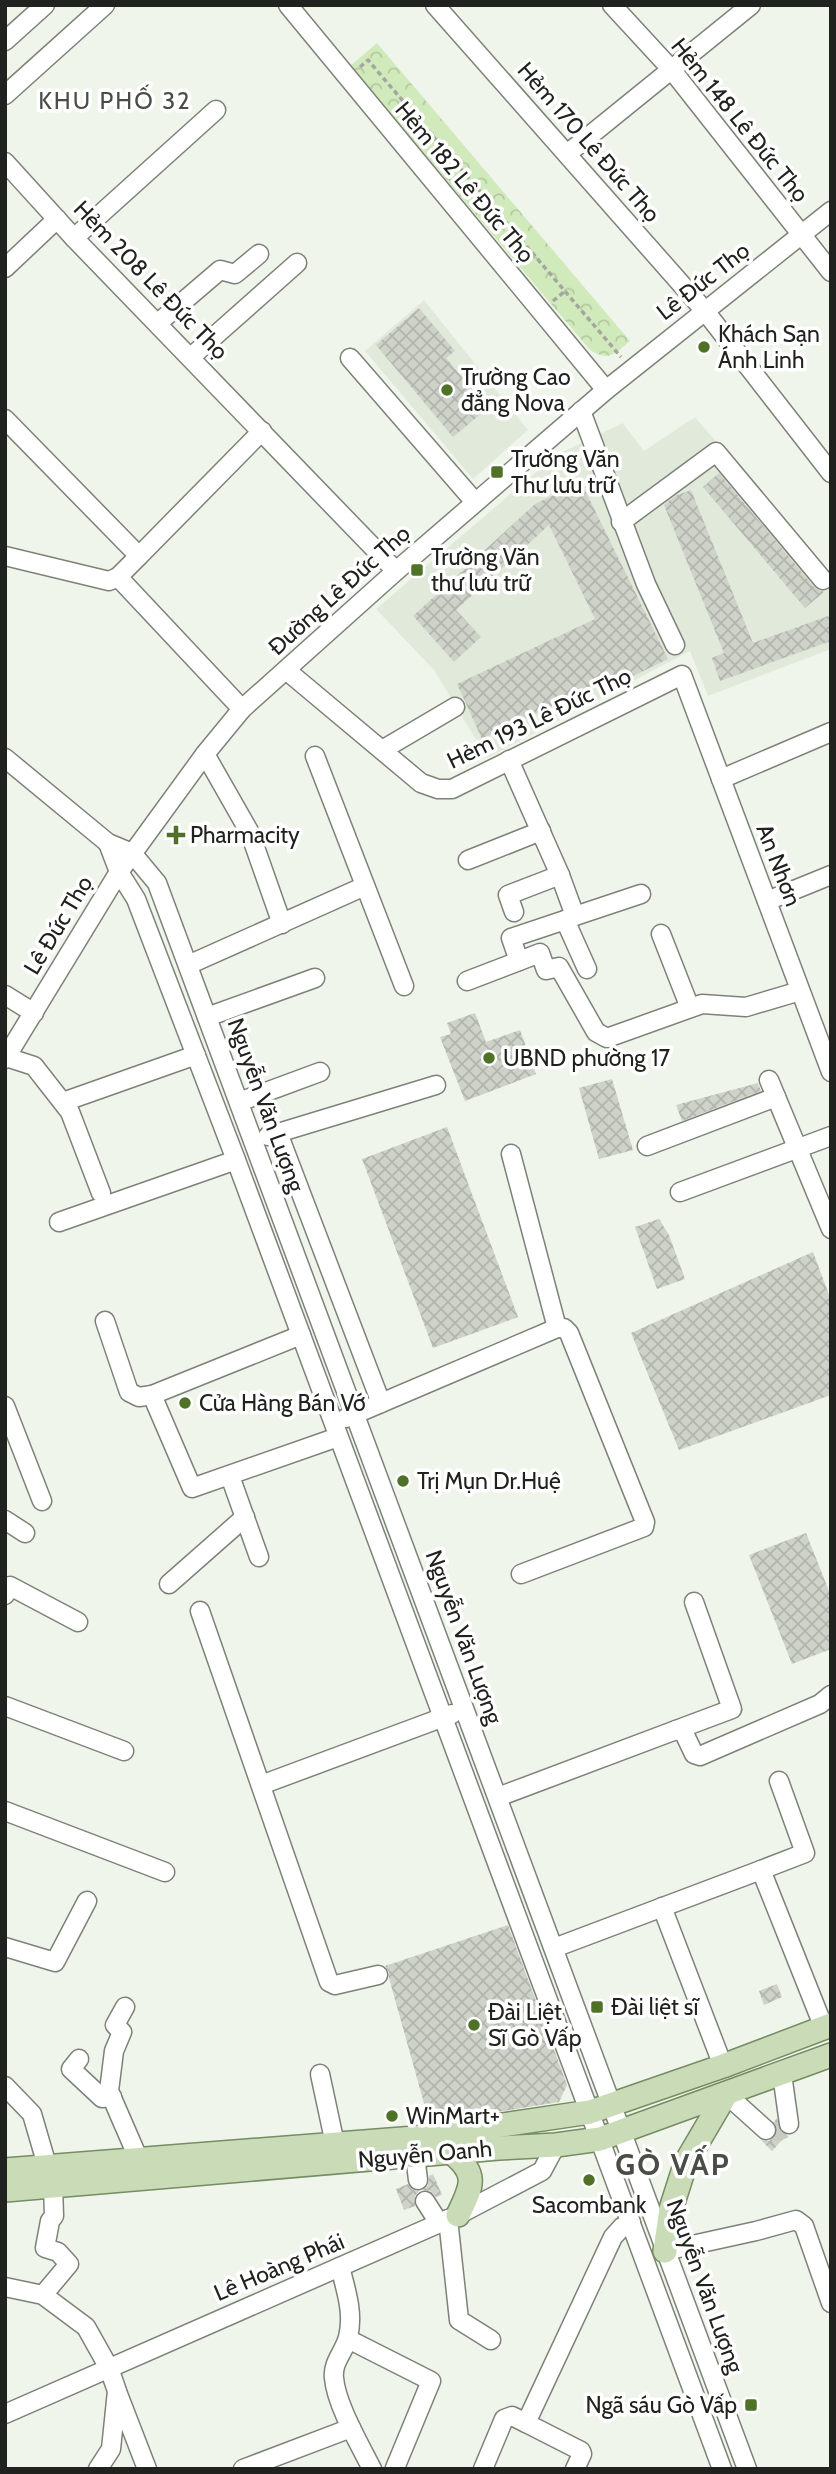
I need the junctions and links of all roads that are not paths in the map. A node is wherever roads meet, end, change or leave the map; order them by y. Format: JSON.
{"nodes":[{"id":1,"x":45,"y":5,"type":"edge"},
{"id":2,"x":105,"y":5,"type":"edge"},
{"id":3,"x":288,"y":5,"type":"edge"},
{"id":4,"x":435,"y":5,"type":"edge"},
{"id":5,"x":612,"y":5,"type":"edge"},
{"id":6,"x":751,"y":5,"type":"edge"},
{"id":7,"x":5,"y":41,"type":"edge"},
{"id":8,"x":671,"y":69,"type":"junction"},
{"id":9,"x":5,"y":95,"type":"edge"},
{"id":10,"x":216,"y":110,"type":"dead end"},
{"id":11,"x":567,"y":154,"type":"junction"},
{"id":12,"x":5,"y":162,"type":"edge"},
{"id":13,"x":831,"y":211,"type":"edge"},
{"id":14,"x":57,"y":219,"type":"junction"},
{"id":15,"x":801,"y":235,"type":"junction"},
{"id":16,"x":74,"y":238,"type":"junction"},
{"id":17,"x":258,"y":254,"type":"dead end"},
{"id":18,"x":297,"y":263,"type":"dead end"},
{"id":19,"x":5,"y":268,"type":"edge"},
{"id":20,"x":831,"y":272,"type":"edge"},
{"id":21,"x":705,"y":311,"type":"junction"},
{"id":22,"x":158,"y":323,"type":"junction"},
{"id":23,"x":191,"y":357,"type":"junction"},
{"id":24,"x":350,"y":358,"type":"dead end"},
{"id":25,"x":606,"y":390,"type":"junction"},
{"id":26,"x":582,"y":411,"type":"junction"},
{"id":27,"x":5,"y":419,"type":"edge"},
{"id":28,"x":262,"y":431,"type":"junction"},
{"id":29,"x":831,"y":473,"type":"edge"},
{"id":30,"x":475,"y":502,"type":"junction"},
{"id":31,"x":621,"y":522,"type":"junction"},
{"id":32,"x":5,"y":556,"type":"edge"},
{"id":33,"x":139,"y":556,"type":"junction"},
{"id":34,"x":396,"y":570,"type":"junction"},
{"id":35,"x":118,"y":577,"type":"junction"},
{"id":36,"x":823,"y":580,"type":"dead end"},
{"id":37,"x":675,"y":645,"type":"dead end"},
{"id":38,"x":286,"y":670,"type":"junction"},
{"id":39,"x":682,"y":676,"type":"joint"},
{"id":40,"x":455,"y":707,"type":"dead end"},
{"id":41,"x":242,"y":709,"type":"junction"},
{"id":42,"x":831,"y":732,"type":"edge"},
{"id":43,"x":382,"y":750,"type":"junction"},
{"id":44,"x":205,"y":754,"type":"junction"},
{"id":45,"x":315,"y":756,"type":"dead end"},
{"id":46,"x":509,"y":760,"type":"junction"},
{"id":47,"x":8,"y":765,"type":"edge"},
{"id":48,"x":721,"y":779,"type":"junction"},
{"id":49,"x":541,"y":831,"type":"junction"},
{"id":50,"x":108,"y":843,"type":"junction"},
{"id":51,"x":132,"y":853,"type":"junction"},
{"id":52,"x":468,"y":860,"type":"dead end"},
{"id":53,"x":119,"y":872,"type":"junction"},
{"id":54,"x":831,"y":875,"type":"edge"},
{"id":55,"x":560,"y":876,"type":"junction"},
{"id":56,"x":365,"y":886,"type":"junction"},
{"id":57,"x":641,"y":894,"type":"dead end"},
{"id":58,"x":767,"y":901,"type":"junction"},
{"id":59,"x":514,"y":912,"type":"dead end"},
{"id":60,"x":570,"y":918,"type":"junction"},
{"id":61,"x":282,"y":924,"type":"junction"},
{"id":62,"x":661,"y":934,"type":"dead end"},
{"id":63,"x":519,"y":961,"type":"junction"},
{"id":64,"x":188,"y":965,"type":"junction"},
{"id":65,"x":587,"y":969,"type":"dead end"},
{"id":66,"x":315,"y":978,"type":"dead end"},
{"id":67,"x":467,"y":981,"type":"dead end"},
{"id":68,"x":404,"y":986,"type":"dead end"},
{"id":69,"x":800,"y":991,"type":"junction"},
{"id":70,"x":5,"y":995,"type":"edge"},
{"id":71,"x":690,"y":1008,"type":"junction"},
{"id":72,"x":34,"y":1013,"type":"junction"},
{"id":73,"x":207,"y":1017,"type":"junction"},
{"id":74,"x":825,"y":1039,"type":"edge"},
{"id":75,"x":195,"y":1055,"type":"junction"},
{"id":76,"x":6,"y":1058,"type":"edge"},
{"id":77,"x":320,"y":1072,"type":"dead end"},
{"id":78,"x":831,"y":1072,"type":"edge"},
{"id":79,"x":436,"y":1085,"type":"dead end"},
{"id":80,"x":63,"y":1102,"type":"junction"},
{"id":81,"x":239,"y":1102,"type":"junction"},
{"id":82,"x":278,"y":1133,"type":"junction"},
{"id":83,"x":831,"y":1136,"type":"edge"},
{"id":84,"x":253,"y":1141,"type":"junction"},
{"id":85,"x":647,"y":1146,"type":"dead end"},
{"id":86,"x":797,"y":1148,"type":"junction"},
{"id":87,"x":511,"y":1154,"type":"dead end"},
{"id":88,"x":234,"y":1155,"type":"junction"},
{"id":89,"x":680,"y":1192,"type":"dead end"},
{"id":90,"x":101,"y":1193,"type":"dead end"},
{"id":91,"x":59,"y":1222,"type":"dead end"},
{"id":92,"x":831,"y":1229,"type":"edge"},
{"id":93,"x":105,"y":1321,"type":"dead end"},
{"id":94,"x":557,"y":1328,"type":"junction"},
{"id":95,"x":301,"y":1335,"type":"junction"},
{"id":96,"x":152,"y":1395,"type":"junction"},
{"id":97,"x":381,"y":1403,"type":"junction"},
{"id":98,"x":5,"y":1406,"type":"edge"},
{"id":99,"x":355,"y":1414,"type":"junction"},
{"id":100,"x":336,"y":1430,"type":"junction"},
{"id":101,"x":230,"y":1476,"type":"junction"},
{"id":102,"x":42,"y":1500,"type":"dead end"},
{"id":103,"x":245,"y":1517,"type":"junction"},
{"id":104,"x":5,"y":1520,"type":"edge"},
{"id":105,"x":25,"y":1533,"type":"dead end"},
{"id":106,"x":259,"y":1557,"type":"dead end"},
{"id":107,"x":521,"y":1574,"type":"dead end"},
{"id":108,"x":169,"y":1584,"type":"dead end"},
{"id":109,"x":5,"y":1595,"type":"edge"},
{"id":110,"x":694,"y":1602,"type":"dead end"},
{"id":111,"x":200,"y":1611,"type":"dead end"},
{"id":112,"x":78,"y":1622,"type":"dead end"},
{"id":113,"x":831,"y":1695,"type":"edge"},
{"id":114,"x":5,"y":1706,"type":"edge"},
{"id":115,"x":465,"y":1709,"type":"junction"},
{"id":116,"x":443,"y":1717,"type":"junction"},
{"id":117,"x":676,"y":1730,"type":"junction"},
{"id":118,"x":124,"y":1751,"type":"dead end"},
{"id":119,"x":779,"y":1780,"type":"dead end"},
{"id":120,"x":261,"y":1785,"type":"junction"},
{"id":121,"x":498,"y":1797,"type":"junction"},
{"id":122,"x":5,"y":1811,"type":"edge"},
{"id":123,"x":761,"y":1870,"type":"junction"},
{"id":124,"x":165,"y":1872,"type":"dead end"},
{"id":125,"x":87,"y":1901,"type":"dead end"},
{"id":126,"x":662,"y":1907,"type":"junction"},
{"id":127,"x":5,"y":1947,"type":"edge"},
{"id":128,"x":554,"y":1948,"type":"junction"},
{"id":129,"x":378,"y":1975,"type":"dead end"},
{"id":130,"x":125,"y":2007,"type":"dead end"},
{"id":131,"x":827,"y":2027,"type":"edge"},
{"id":132,"x":831,"y":2055,"type":"edge"},
{"id":133,"x":79,"y":2059,"type":"dead end"},
{"id":134,"x":723,"y":2066,"type":"junction"},
{"id":135,"x":320,"y":2074,"type":"dead end"},
{"id":136,"x":782,"y":2074,"type":"junction"},
{"id":137,"x":5,"y":2086,"type":"edge"},
{"id":138,"x":726,"y":2094,"type":"junction"},
{"id":139,"x":112,"y":2097,"type":"junction"},
{"id":140,"x":612,"y":2105,"type":"junction"},
{"id":141,"x":590,"y":2112,"type":"junction"},
{"id":142,"x":789,"y":2124,"type":"dead end"},
{"id":143,"x":766,"y":2130,"type":"dead end"},
{"id":144,"x":622,"y":2132,"type":"junction"},
{"id":145,"x":600,"y":2139,"type":"junction"},
{"id":146,"x":335,"y":2144,"type":"junction"},
{"id":147,"x":556,"y":2145,"type":"junction"},
{"id":148,"x":415,"y":2147,"type":"junction"},
{"id":149,"x":450,"y":2152,"type":"junction"},
{"id":150,"x":139,"y":2160,"type":"junction"},
{"id":151,"x":5,"y":2170,"type":"edge"},
{"id":152,"x":50,"y":2176,"type":"junction"},
{"id":153,"x":418,"y":2180,"type":"dead end"},
{"id":154,"x":5,"y":2190,"type":"edge"},
{"id":155,"x":425,"y":2201,"type":"dead end"},
{"id":156,"x":448,"y":2219,"type":"junction"},
{"id":157,"x":631,"y":2222,"type":"junction"},
{"id":158,"x":665,"y":2251,"type":"junction"},
{"id":159,"x":340,"y":2267,"type":"junction"},
{"id":160,"x":5,"y":2287,"type":"edge"},
{"id":161,"x":43,"y":2295,"type":"junction"},
{"id":162,"x":831,"y":2303,"type":"edge"},
{"id":163,"x":348,"y":2339,"type":"junction"},
{"id":164,"x":491,"y":2340,"type":"dead end"},
{"id":165,"x":109,"y":2368,"type":"junction"},
{"id":166,"x":117,"y":2390,"type":"junction"},
{"id":167,"x":5,"y":2414,"type":"edge"},
{"id":168,"x":526,"y":2423,"type":"junction"},
{"id":169,"x":351,"y":2428,"type":"junction"},
{"id":170,"x":395,"y":2468,"type":"edge"},
{"id":171,"x":98,"y":2469,"type":"edge"},
{"id":172,"x":147,"y":2469,"type":"edge"},
{"id":173,"x":243,"y":2469,"type":"edge"},
{"id":174,"x":372,"y":2469,"type":"edge"},
{"id":175,"x":483,"y":2469,"type":"edge"},
{"id":176,"x":575,"y":2469,"type":"edge"},
{"id":177,"x":722,"y":2469,"type":"edge"},
{"id":178,"x":747,"y":2469,"type":"edge"}],
"edges":[{"from":1,"to":7,"type":"street"},
{"from":2,"to":9,"type":"street"},
{"from":3,"to":25,"type":"street","name":"Hẻm 182 Lê Đức Thọ"},
{"from":4,"to":11,"type":"street","name":"Hẻm 170 Lê Đức Thọ"},
{"from":5,"to":8,"type":"street","name":"Hẻm 148 Lê Đức Thọ"},
{"from":6,"to":8,"type":"street"},
{"from":8,"to":11,"type":"street"},
{"from":8,"to":15,"type":"street","name":"Hẻm 148 Lê Đức Thọ"},
{"from":10,"to":16,"type":"street"},
{"from":11,"to":21,"type":"street","name":"Hẻm 170 Lê Đức Thọ"},
{"from":12,"to":14,"type":"street","name":"Hẻm 208 Lê Đức Thọ"},
{"from":13,"to":15,"type":"street","name":"Lê Đức Thọ"},
{"from":14,"to":16,"type":"street","name":"Hẻm 208 Lê Đức Thọ"},
{"from":14,"to":19,"type":"street"},
{"from":15,"to":20,"type":"street","name":"Hẻm 148 Lê Đức Thọ"},
{"from":15,"to":21,"type":"street","name":"Lê Đức Thọ"},
{"from":16,"to":22,"type":"street","name":"Hẻm 208 Lê Đức Thọ"},
{"from":17,"to":22,"type":"street"},
{"from":18,"to":23,"type":"street"},
{"from":21,"to":25,"type":"street","name":"Lê Đức Thọ"},
{"from":21,"to":29,"type":"street","name":"Hẻm 170 Lê Đức Thọ"},
{"from":22,"to":23,"type":"street","name":"Hẻm 208 Lê Đức Thọ"},
{"from":23,"to":28,"type":"street","name":"Hẻm 208 Lê Đức Thọ"},
{"from":24,"to":30,"type":"street"},
{"from":25,"to":26,"type":"street","name":"Đường Lê Đức Thọ"},
{"from":26,"to":30,"type":"street","name":"Đường Lê Đức Thọ"},
{"from":26,"to":31,"type":"street"},
{"from":27,"to":33,"type":"street"},
{"from":28,"to":33,"type":"street"},
{"from":28,"to":34,"type":"street","name":"Hẻm 208 Lê Đức Thọ"},
{"from":30,"to":34,"type":"street","name":"Đường Lê Đức Thọ"},
{"from":31,"to":36,"type":"street"},
{"from":31,"to":37,"type":"street"},
{"from":32,"to":35,"type":"street"},
{"from":33,"to":35,"type":"street"},
{"from":34,"to":38,"type":"street","name":"Đường Lê Đức Thọ"},
{"from":35,"to":41,"type":"street"},
{"from":38,"to":41,"type":"street","name":"Đường Lê Đức Thọ"},
{"from":38,"to":43,"type":"street","name":"Hẻm 193 Lê Đức Thọ"},
{"from":39,"to":46,"type":"street","name":"Hẻm 193 Lê Đức Thọ"},
{"from":39,"to":48,"type":"street","name":"An Nhơn"},
{"from":40,"to":43,"type":"street"},
{"from":41,"to":44,"type":"street","name":"Đường Lê Đức Thọ"},
{"from":42,"to":48,"type":"street"},
{"from":43,"to":46,"type":"street","name":"Hẻm 193 Lê Đức Thọ"},
{"from":44,"to":51,"type":"street","name":"Đường Lê Đức Thọ"},
{"from":44,"to":61,"type":"street"},
{"from":45,"to":56,"type":"street"},
{"from":46,"to":49,"type":"street"},
{"from":47,"to":50,"type":"street","name":"Nguyễn Văn Lượng"},
{"from":48,"to":58,"type":"street","name":"An Nhơn"},
{"from":49,"to":52,"type":"street"},
{"from":49,"to":55,"type":"street"},
{"from":50,"to":51,"type":"street","name":"Nguyễn Văn Lượng"},
{"from":50,"to":53,"type":"street","name":"Nguyễn Văn Lượng"},
{"from":51,"to":53,"type":"street","name":"Lê Đức Thọ"},
{"from":51,"to":64,"type":"street","name":"Nguyễn Văn Lượng"},
{"from":53,"to":72,"type":"street","name":"Lê Đức Thọ"},
{"from":53,"to":75,"type":"street","name":"Nguyễn Văn Lượng"},
{"from":54,"to":58,"type":"street"},
{"from":55,"to":59,"type":"street"},
{"from":55,"to":60,"type":"street"},
{"from":56,"to":61,"type":"street"},
{"from":56,"to":68,"type":"street"},
{"from":57,"to":60,"type":"street"},
{"from":58,"to":69,"type":"street","name":"An Nhơn"},
{"from":60,"to":63,"type":"street"},
{"from":60,"to":65,"type":"street"},
{"from":61,"to":64,"type":"street"},
{"from":62,"to":71,"type":"street"},
{"from":63,"to":67,"type":"street"},
{"from":63,"to":71,"type":"street"},
{"from":64,"to":73,"type":"street","name":"Nguyễn Văn Lượng"},
{"from":66,"to":73,"type":"street"},
{"from":69,"to":71,"type":"street"},
{"from":69,"to":74,"type":"street","name":"An Nhơn"},
{"from":70,"to":72,"type":"street"},
{"from":72,"to":76,"type":"street","name":"Lê Đức Thọ"},
{"from":73,"to":81,"type":"street","name":"Nguyễn Văn Lượng"},
{"from":74,"to":78,"type":"street","name":"An Nhơn"},
{"from":75,"to":80,"type":"street"},
{"from":75,"to":88,"type":"street","name":"Nguyễn Văn Lượng"},
{"from":76,"to":80,"type":"street"},
{"from":77,"to":81,"type":"street"},
{"from":79,"to":82,"type":"street"},
{"from":80,"to":90,"type":"street"},
{"from":81,"to":84,"type":"street","name":"Nguyễn Văn Lượng"},
{"from":82,"to":84,"type":"street"},
{"from":82,"to":97,"type":"street"},
{"from":83,"to":86,"type":"street"},
{"from":84,"to":88,"type":"street"},
{"from":84,"to":99,"type":"street","name":"Nguyễn Văn Lượng"},
{"from":85,"to":86,"type":"street"},
{"from":86,"to":89,"type":"street"},
{"from":86,"to":92,"type":"street"},
{"from":87,"to":94,"type":"street"},
{"from":88,"to":91,"type":"street"},
{"from":88,"to":95,"type":"street","name":"Nguyễn Văn Lượng"},
{"from":93,"to":96,"type":"street"},
{"from":94,"to":97,"type":"street"},
{"from":94,"to":107,"type":"street"},
{"from":95,"to":96,"type":"street"},
{"from":95,"to":100,"type":"street","name":"Nguyễn Văn Lượng"},
{"from":96,"to":101,"type":"street"},
{"from":97,"to":99,"type":"street"},
{"from":98,"to":102,"type":"street"},
{"from":99,"to":100,"type":"street"},
{"from":99,"to":115,"type":"street","name":"Nguyễn Văn Lượng"},
{"from":100,"to":101,"type":"street"},
{"from":100,"to":116,"type":"street","name":"Nguyễn Văn Lượng"},
{"from":101,"to":103,"type":"street"},
{"from":103,"to":106,"type":"street"},
{"from":103,"to":108,"type":"street"},
{"from":104,"to":105,"type":"street"},
{"from":109,"to":112,"type":"street"},
{"from":110,"to":117,"type":"street"},
{"from":111,"to":120,"type":"street"},
{"from":113,"to":117,"type":"street"},
{"from":114,"to":118,"type":"street"},
{"from":115,"to":116,"type":"street"},
{"from":115,"to":121,"type":"street","name":"Nguyễn Văn Lượng"},
{"from":116,"to":120,"type":"street"},
{"from":116,"to":141,"type":"street","name":"Nguyễn Văn Lượng"},
{"from":117,"to":121,"type":"street"},
{"from":119,"to":123,"type":"street"},
{"from":120,"to":129,"type":"street"},
{"from":121,"to":128,"type":"street","name":"Nguyễn Văn Lượng"},
{"from":122,"to":124,"type":"street"},
{"from":123,"to":126,"type":"street"},
{"from":123,"to":131,"type":"street"},
{"from":125,"to":127,"type":"street"},
{"from":126,"to":128,"type":"street"},
{"from":126,"to":134,"type":"street"},
{"from":128,"to":140,"type":"street","name":"Nguyễn Văn Lượng"},
{"from":130,"to":139,"type":"street"},
{"from":131,"to":134,"type":"main road"},
{"from":132,"to":136,"type":"main road","name":"Nguyễn Oanh"},
{"from":133,"to":139,"type":"street"},
{"from":134,"to":140,"type":"main road"},
{"from":135,"to":146,"type":"street"},
{"from":136,"to":138,"type":"main road","name":"Nguyễn Oanh"},
{"from":136,"to":142,"type":"street"},
{"from":137,"to":152,"type":"street"},
{"from":138,"to":143,"type":"street"},
{"from":138,"to":144,"type":"main road","name":"Nguyễn Oanh"},
{"from":138,"to":158,"type":"main road"},
{"from":139,"to":150,"type":"street"},
{"from":140,"to":141,"type":"main road","name":"Nguyễn Oanh"},
{"from":140,"to":144,"type":"street","name":"Nguyễn Văn Lượng"},
{"from":141,"to":145,"type":"street","name":"Nguyễn Văn Lượng"},
{"from":141,"to":148,"type":"main road","name":"Nguyễn Oanh"},
{"from":144,"to":145,"type":"main road","name":"Nguyễn Oanh"},
{"from":144,"to":158,"type":"street","name":"Nguyễn Văn Lượng"},
{"from":145,"to":147,"type":"main road","name":"Nguyễn Oanh"},
{"from":145,"to":157,"type":"street","name":"Nguyễn Văn Lượng"},
{"from":146,"to":148,"type":"main road","name":"Nguyễn Oanh"},
{"from":146,"to":150,"type":"main road","name":"Nguyễn Oanh"},
{"from":147,"to":149,"type":"main road","name":"Nguyễn Oanh"},
{"from":147,"to":156,"type":"street","name":"Lê Hoàng Phái"},
{"from":148,"to":149,"type":"main road","name":"Nguyễn Oanh"},
{"from":148,"to":152,"type":"main road","name":"Nguyễn Oanh"},
{"from":148,"to":153,"type":"street"},
{"from":149,"to":156,"type":"main road"},
{"from":150,"to":152,"type":"main road","name":"Nguyễn Oanh"},
{"from":151,"to":152,"type":"main road","name":"Nguyễn Oanh"},
{"from":152,"to":154,"type":"main road","name":"Nguyễn Oanh"},
{"from":152,"to":161,"type":"street"},
{"from":155,"to":156,"type":"street"},
{"from":156,"to":159,"type":"street","name":"Lê Hoàng Phái"},
{"from":156,"to":164,"type":"street"},
{"from":157,"to":168,"type":"street"},
{"from":157,"to":177,"type":"street","name":"Nguyễn Văn Lượng"},
{"from":158,"to":162,"type":"street"},
{"from":158,"to":178,"type":"street","name":"Nguyễn Văn Lượng"},
{"from":159,"to":163,"type":"street"},
{"from":159,"to":165,"type":"street","name":"Lê Hoàng Phái"},
{"from":160,"to":161,"type":"street"},
{"from":161,"to":165,"type":"street"},
{"from":163,"to":169,"type":"street"},
{"from":163,"to":170,"type":"street"},
{"from":165,"to":166,"type":"street"},
{"from":165,"to":167,"type":"street","name":"Lê Hoàng Phái"},
{"from":166,"to":171,"type":"street"},
{"from":166,"to":172,"type":"street"},
{"from":168,"to":175,"type":"street"},
{"from":168,"to":176,"type":"street"},
{"from":169,"to":173,"type":"street"},
{"from":169,"to":174,"type":"street"}]}
